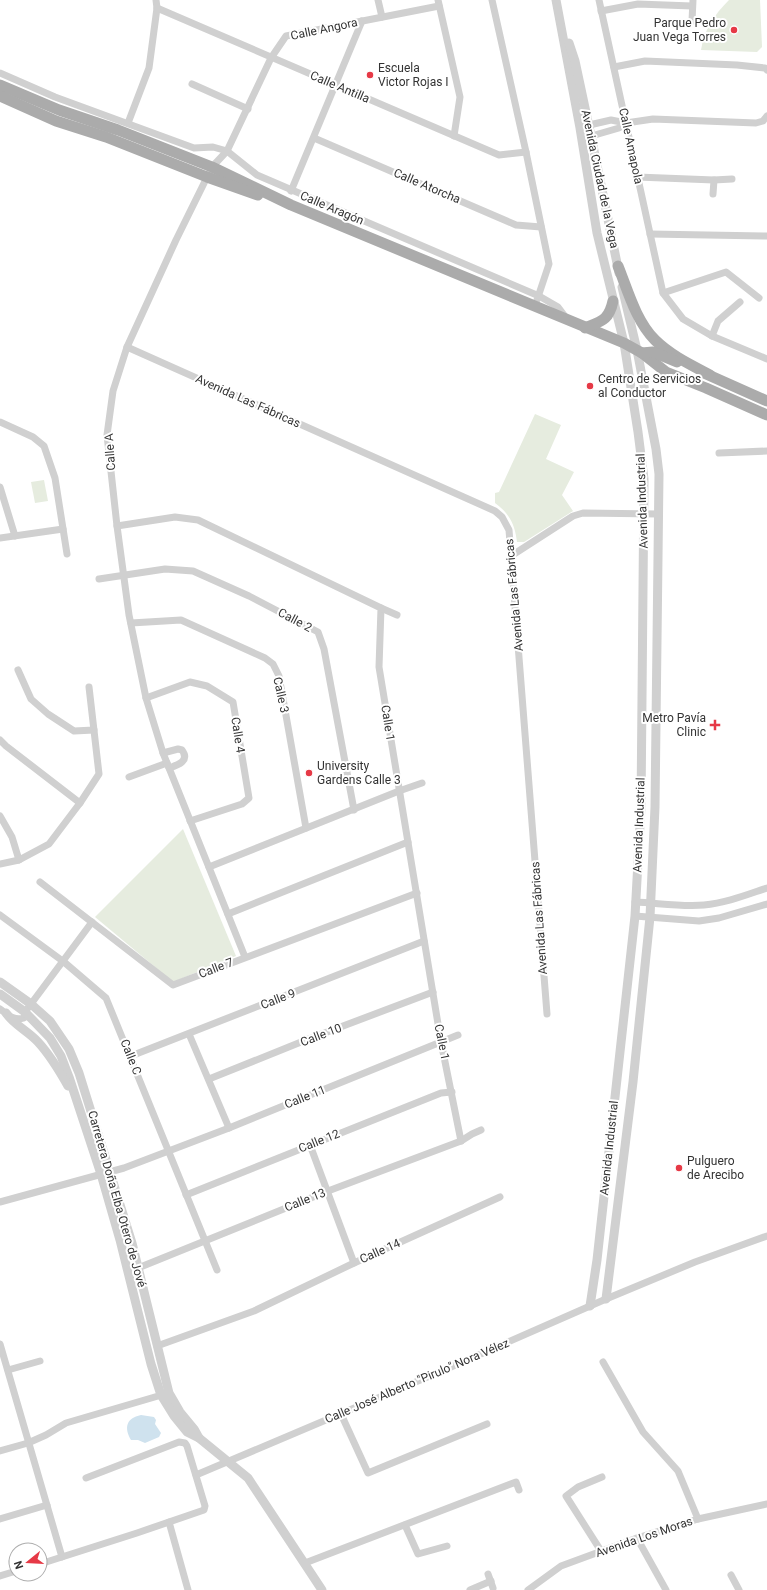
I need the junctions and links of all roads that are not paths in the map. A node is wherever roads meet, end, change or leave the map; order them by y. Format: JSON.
{"nodes":[{"id":1,"x":156,"y":0,"type":"edge"},
{"id":2,"x":378,"y":0,"type":"edge"},
{"id":3,"x":492,"y":0,"type":"edge"},
{"id":4,"x":599,"y":0,"type":"edge"},
{"id":5,"x":439,"y":3,"type":"edge"},
{"id":6,"x":693,"y":3,"type":"edge"},
{"id":7,"x":558,"y":5,"type":"edge"},
{"id":8,"x":157,"y":8,"type":"junction"},
{"id":9,"x":602,"y":11,"type":"junction"},
{"id":10,"x":382,"y":17,"type":"junction"},
{"id":11,"x":362,"y":21,"type":"junction"},
{"id":12,"x":692,"y":21,"type":"dead end"},
{"id":13,"x":271,"y":58,"type":"junction"},
{"id":14,"x":614,"y":67,"type":"junction"},
{"id":15,"x":766,"y":68,"type":"edge"},
{"id":16,"x":0,"y":73,"type":"edge"},
{"id":17,"x":192,"y":84,"type":"dead end"},
{"id":18,"x":0,"y":85,"type":"edge"},
{"id":19,"x":336,"y":85,"type":"junction"},
{"id":20,"x":0,"y":96,"type":"edge"},
{"id":21,"x":248,"y":109,"type":"junction"},
{"id":22,"x":767,"y":116,"type":"edge"},
{"id":23,"x":128,"y":123,"type":"junction"},
{"id":24,"x":626,"y":123,"type":"junction"},
{"id":25,"x":585,"y":127,"type":"junction"},
{"id":26,"x":454,"y":136,"type":"junction"},
{"id":27,"x":592,"y":136,"type":"junction"},
{"id":28,"x":314,"y":138,"type":"junction"},
{"id":29,"x":582,"y":139,"type":"junction"},
{"id":30,"x":227,"y":151,"type":"junction"},
{"id":31,"x":526,"y":152,"type":"junction"},
{"id":32,"x":210,"y":172,"type":"junction"},
{"id":33,"x":637,"y":177,"type":"junction"},
{"id":34,"x":732,"y":179,"type":"dead end"},
{"id":35,"x":714,"y":180,"type":"junction"},
{"id":36,"x":291,"y":191,"type":"junction"},
{"id":37,"x":713,"y":194,"type":"dead end"},
{"id":38,"x":541,"y":227,"type":"junction"},
{"id":39,"x":650,"y":234,"type":"junction"},
{"id":40,"x":767,"y":236,"type":"edge"},
{"id":41,"x":618,"y":266,"type":"junction"},
{"id":42,"x":663,"y":293,"type":"junction"},
{"id":43,"x":759,"y":298,"type":"dead end"},
{"id":44,"x":536,"y":301,"type":"junction"},
{"id":45,"x":613,"y":301,"type":"junction"},
{"id":46,"x":740,"y":302,"type":"dead end"},
{"id":47,"x":585,"y":328,"type":"junction"},
{"id":48,"x":712,"y":336,"type":"junction"},
{"id":49,"x":624,"y":343,"type":"junction"},
{"id":50,"x":127,"y":347,"type":"junction"},
{"id":51,"x":640,"y":352,"type":"junction"},
{"id":52,"x":767,"y":359,"type":"edge"},
{"id":53,"x":710,"y":375,"type":"junction"},
{"id":54,"x":767,"y":401,"type":"edge"},
{"id":55,"x":767,"y":415,"type":"edge"},
{"id":56,"x":1,"y":423,"type":"edge"},
{"id":57,"x":767,"y":451,"type":"edge"},
{"id":58,"x":719,"y":453,"type":"dead end"},
{"id":59,"x":0,"y":487,"type":"edge"},
{"id":60,"x":644,"y":514,"type":"junction"},
{"id":61,"x":658,"y":514,"type":"junction"},
{"id":62,"x":117,"y":526,"type":"junction"},
{"id":63,"x":63,"y":529,"type":"junction"},
{"id":64,"x":15,"y":536,"type":"junction"},
{"id":65,"x":0,"y":538,"type":"edge"},
{"id":66,"x":67,"y":554,"type":"dead end"},
{"id":67,"x":511,"y":556,"type":"junction"},
{"id":68,"x":124,"y":575,"type":"junction"},
{"id":69,"x":99,"y":579,"type":"dead end"},
{"id":70,"x":381,"y":608,"type":"junction"},
{"id":71,"x":397,"y":615,"type":"dead end"},
{"id":72,"x":131,"y":623,"type":"junction"},
{"id":73,"x":18,"y":670,"type":"dead end"},
{"id":74,"x":88,"y":687,"type":"dead end"},
{"id":75,"x":146,"y":698,"type":"junction"},
{"id":76,"x":94,"y":730,"type":"junction"},
{"id":77,"x":0,"y":740,"type":"edge"},
{"id":78,"x":163,"y":753,"type":"junction"},
{"id":79,"x":168,"y":766,"type":"junction"},
{"id":80,"x":129,"y":777,"type":"dead end"},
{"id":81,"x":422,"y":784,"type":"dead end"},
{"id":82,"x":399,"y":791,"type":"junction"},
{"id":83,"x":80,"y":803,"type":"junction"},
{"id":84,"x":354,"y":810,"type":"junction"},
{"id":85,"x":0,"y":816,"type":"edge"},
{"id":86,"x":190,"y":821,"type":"junction"},
{"id":87,"x":306,"y":828,"type":"junction"},
{"id":88,"x":408,"y":842,"type":"junction"},
{"id":89,"x":19,"y":860,"type":"junction"},
{"id":90,"x":0,"y":864,"type":"edge"},
{"id":91,"x":209,"y":868,"type":"junction"},
{"id":92,"x":40,"y":882,"type":"dead end"},
{"id":93,"x":767,"y":888,"type":"edge"},
{"id":94,"x":417,"y":892,"type":"junction"},
{"id":95,"x":636,"y":902,"type":"junction"},
{"id":96,"x":650,"y":902,"type":"junction"},
{"id":97,"x":767,"y":904,"type":"edge"},
{"id":98,"x":228,"y":914,"type":"junction"},
{"id":99,"x":0,"y":915,"type":"edge"},
{"id":100,"x":635,"y":916,"type":"junction"},
{"id":101,"x":650,"y":917,"type":"junction"},
{"id":102,"x":92,"y":922,"type":"junction"},
{"id":103,"x":424,"y":941,"type":"junction"},
{"id":104,"x":245,"y":957,"type":"junction"},
{"id":105,"x":64,"y":962,"type":"junction"},
{"id":106,"x":0,"y":982,"type":"edge"},
{"id":107,"x":434,"y":992,"type":"junction"},
{"id":108,"x":0,"y":994,"type":"edge"},
{"id":109,"x":31,"y":1004,"type":"junction"},
{"id":110,"x":3,"y":1011,"type":"edge"},
{"id":111,"x":25,"y":1012,"type":"junction"},
{"id":112,"x":547,"y":1014,"type":"dead end"},
{"id":113,"x":190,"y":1034,"type":"junction"},
{"id":114,"x":458,"y":1035,"type":"dead end"},
{"id":115,"x":441,"y":1042,"type":"junction"},
{"id":116,"x":131,"y":1056,"type":"junction"},
{"id":117,"x":209,"y":1079,"type":"junction"},
{"id":118,"x":617,"y":1079,"type":"junction"},
{"id":119,"x":633,"y":1082,"type":"junction"},
{"id":120,"x":452,"y":1092,"type":"junction"},
{"id":121,"x":76,"y":1097,"type":"junction"},
{"id":122,"x":229,"y":1128,"type":"junction"},
{"id":123,"x":481,"y":1130,"type":"dead end"},
{"id":124,"x":461,"y":1141,"type":"junction"},
{"id":125,"x":310,"y":1145,"type":"junction"},
{"id":126,"x":168,"y":1152,"type":"junction"},
{"id":127,"x":111,"y":1172,"type":"junction"},
{"id":128,"x":101,"y":1174,"type":"junction"},
{"id":129,"x":328,"y":1191,"type":"junction"},
{"id":130,"x":186,"y":1195,"type":"junction"},
{"id":131,"x":500,"y":1197,"type":"dead end"},
{"id":132,"x":0,"y":1202,"type":"edge"},
{"id":133,"x":767,"y":1236,"type":"edge"},
{"id":134,"x":205,"y":1240,"type":"junction"},
{"id":135,"x":597,"y":1260,"type":"junction"},
{"id":136,"x":611,"y":1262,"type":"junction"},
{"id":137,"x":354,"y":1263,"type":"junction"},
{"id":138,"x":138,"y":1268,"type":"junction"},
{"id":139,"x":217,"y":1270,"type":"dead end"},
{"id":140,"x":606,"y":1299,"type":"junction"},
{"id":141,"x":590,"y":1306,"type":"junction"},
{"id":142,"x":0,"y":1344,"type":"edge"},
{"id":143,"x":157,"y":1346,"type":"junction"},
{"id":144,"x":40,"y":1361,"type":"dead end"},
{"id":145,"x":603,"y":1362,"type":"dead end"},
{"id":146,"x":8,"y":1370,"type":"junction"},
{"id":147,"x":165,"y":1394,"type":"junction"},
{"id":148,"x":341,"y":1414,"type":"junction"},
{"id":149,"x":487,"y":1424,"type":"dead end"},
{"id":150,"x":28,"y":1443,"type":"junction"},
{"id":151,"x":0,"y":1451,"type":"edge"},
{"id":152,"x":226,"y":1461,"type":"junction"},
{"id":153,"x":196,"y":1475,"type":"junction"},
{"id":154,"x":602,"y":1477,"type":"dead end"},
{"id":155,"x":86,"y":1478,"type":"dead end"},
{"id":156,"x":519,"y":1490,"type":"dead end"},
{"id":157,"x":767,"y":1504,"type":"edge"},
{"id":158,"x":47,"y":1505,"type":"junction"},
{"id":159,"x":0,"y":1519,"type":"edge"},
{"id":160,"x":698,"y":1519,"type":"junction"},
{"id":161,"x":169,"y":1522,"type":"junction"},
{"id":162,"x":405,"y":1524,"type":"junction"},
{"id":163,"x":637,"y":1538,"type":"junction"},
{"id":164,"x":447,"y":1546,"type":"dead end"},
{"id":165,"x":601,"y":1551,"type":"junction"},
{"id":166,"x":62,"y":1557,"type":"junction"},
{"id":167,"x":48,"y":1561,"type":"edge"},
{"id":168,"x":305,"y":1563,"type":"junction"},
{"id":169,"x":731,"y":1575,"type":"dead end"},
{"id":170,"x":491,"y":1581,"type":"dead end"},
{"id":171,"x":188,"y":1590,"type":"edge"},
{"id":172,"x":322,"y":1590,"type":"edge"},
{"id":173,"x":470,"y":1590,"type":"edge"},
{"id":174,"x":528,"y":1590,"type":"edge"},
{"id":175,"x":666,"y":1590,"type":"edge"},
{"id":176,"x":739,"y":1590,"type":"edge"}],
"edges":[{"from":1,"to":8,"type":"street"},
{"from":2,"to":10,"type":"street"},
{"from":3,"to":31,"type":"street"},
{"from":4,"to":9,"type":"street","name":"Calle Amapola"},
{"from":5,"to":10,"type":"street","name":"Calle Angora"},
{"from":5,"to":26,"type":"street"},
{"from":6,"to":9,"type":"street"},
{"from":6,"to":12,"type":"street"},
{"from":7,"to":25,"type":"street","name":"Avenida Ciudad de la Vega"},
{"from":8,"to":13,"type":"street","name":"Calle Antilla"},
{"from":8,"to":23,"type":"street"},
{"from":9,"to":14,"type":"street","name":"Calle Amapola"},
{"from":10,"to":11,"type":"street","name":"Calle Angora"},
{"from":11,"to":13,"type":"street","name":"Calle Angora"},
{"from":11,"to":19,"type":"street"},
{"from":13,"to":19,"type":"street","name":"Calle Antilla"},
{"from":13,"to":21,"type":"street","name":"Calle Angora"},
{"from":14,"to":15,"type":"street"},
{"from":14,"to":24,"type":"street","name":"Calle Amapola"},
{"from":16,"to":23,"type":"street","name":"Calle Aragón"},
{"from":17,"to":21,"type":"street"},
{"from":18,"to":32,"type":"main road"},
{"from":19,"to":26,"type":"street","name":"Calle Antilla"},
{"from":19,"to":28,"type":"street"},
{"from":20,"to":32,"type":"main road"},
{"from":21,"to":30,"type":"street","name":"Calle Angora"},
{"from":22,"to":24,"type":"street"},
{"from":23,"to":30,"type":"street","name":"Calle Aragón"},
{"from":24,"to":25,"type":"street"},
{"from":24,"to":27,"type":"street"},
{"from":24,"to":33,"type":"street","name":"Calle Amapola"},
{"from":25,"to":27,"type":"street","name":"Avenida Ciudad de la Vega"},
{"from":25,"to":29,"type":"street","name":"Avenida Ciudad de la Vega"},
{"from":26,"to":31,"type":"street","name":"Calle Antilla"},
{"from":27,"to":29,"type":"street"},
{"from":27,"to":41,"type":"street","name":"Avenida Ciudad de la Vega"},
{"from":28,"to":36,"type":"street"},
{"from":28,"to":38,"type":"street","name":"Calle Atorcha"},
{"from":29,"to":45,"type":"street","name":"Avenida Ciudad de la Vega"},
{"from":30,"to":32,"type":"street","name":"Calle Angora"},
{"from":30,"to":36,"type":"street","name":"Calle Aragón"},
{"from":31,"to":38,"type":"street"},
{"from":32,"to":44,"type":"main road"},
{"from":32,"to":50,"type":"street","name":"Calle A"},
{"from":33,"to":35,"type":"street"},
{"from":33,"to":39,"type":"street","name":"Calle Amapola"},
{"from":34,"to":35,"type":"street"},
{"from":35,"to":37,"type":"street"},
{"from":36,"to":44,"type":"street","name":"Calle Aragón"},
{"from":38,"to":44,"type":"street"},
{"from":39,"to":40,"type":"street"},
{"from":39,"to":42,"type":"street","name":"Calle Amapola"},
{"from":41,"to":51,"type":"street","name":"Avenida Ciudad de la Vega"},
{"from":41,"to":53,"type":"main road"},
{"from":42,"to":43,"type":"street"},
{"from":42,"to":48,"type":"street","name":"Calle Amapola"},
{"from":44,"to":47,"type":"main road"},
{"from":45,"to":47,"type":"main road"},
{"from":45,"to":49,"type":"street","name":"Avenida Ciudad de la Vega"},
{"from":46,"to":48,"type":"street"},
{"from":47,"to":49,"type":"main road"},
{"from":48,"to":52,"type":"street","name":"Calle Amapola"},
{"from":49,"to":51,"type":"main road"},
{"from":49,"to":60,"type":"street","name":"Avenida Industrial"},
{"from":50,"to":62,"type":"street","name":"Calle A"},
{"from":50,"to":67,"type":"street","name":"Avenida Las Fábricas"},
{"from":51,"to":53,"type":"main road"},
{"from":51,"to":55,"type":"main road"},
{"from":51,"to":61,"type":"street","name":"Avenida Industrial"},
{"from":53,"to":54,"type":"main road"},
{"from":56,"to":63,"type":"street"},
{"from":57,"to":58,"type":"street"},
{"from":59,"to":64,"type":"street"},
{"from":60,"to":61,"type":"street"},
{"from":60,"to":67,"type":"street"},
{"from":60,"to":95,"type":"street","name":"Avenida Industrial"},
{"from":61,"to":96,"type":"street","name":"Avenida Industrial"},
{"from":62,"to":68,"type":"street","name":"Calle A"},
{"from":62,"to":70,"type":"street"},
{"from":63,"to":64,"type":"street"},
{"from":63,"to":66,"type":"street"},
{"from":64,"to":65,"type":"street"},
{"from":67,"to":112,"type":"street","name":"Avenida Las Fábricas"},
{"from":68,"to":69,"type":"street"},
{"from":68,"to":72,"type":"street","name":"Calle A"},
{"from":68,"to":84,"type":"street","name":"Calle 2"},
{"from":70,"to":71,"type":"street"},
{"from":70,"to":82,"type":"street","name":"Calle 1"},
{"from":72,"to":75,"type":"street","name":"Calle A"},
{"from":72,"to":87,"type":"street","name":"Calle 3"},
{"from":73,"to":76,"type":"street"},
{"from":74,"to":76,"type":"street"},
{"from":75,"to":78,"type":"street","name":"Calle A"},
{"from":75,"to":86,"type":"street","name":"Calle 4"},
{"from":76,"to":83,"type":"street"},
{"from":77,"to":83,"type":"street"},
{"from":78,"to":79,"type":"street","name":"Calle A"},
{"from":78,"to":79,"type":"street"},
{"from":79,"to":80,"type":"street"},
{"from":79,"to":86,"type":"street","name":"Calle A"},
{"from":81,"to":82,"type":"street"},
{"from":82,"to":84,"type":"street"},
{"from":82,"to":88,"type":"street","name":"Calle 1"},
{"from":83,"to":89,"type":"street"},
{"from":84,"to":87,"type":"street"},
{"from":85,"to":89,"type":"street"},
{"from":86,"to":91,"type":"street","name":"Calle A"},
{"from":87,"to":91,"type":"street"},
{"from":88,"to":94,"type":"street","name":"Calle 1"},
{"from":88,"to":98,"type":"street"},
{"from":89,"to":90,"type":"street"},
{"from":91,"to":98,"type":"street","name":"Calle A"},
{"from":92,"to":102,"type":"street","name":"Calle 7"},
{"from":93,"to":96,"type":"street"},
{"from":94,"to":103,"type":"street","name":"Calle 1"},
{"from":94,"to":104,"type":"street","name":"Calle 7"},
{"from":95,"to":96,"type":"street"},
{"from":95,"to":100,"type":"street","name":"Avenida Industrial"},
{"from":96,"to":101,"type":"street","name":"Avenida Industrial"},
{"from":97,"to":101,"type":"street"},
{"from":98,"to":104,"type":"street","name":"Calle A"},
{"from":99,"to":105,"type":"street","name":"Calle C"},
{"from":100,"to":101,"type":"street"},
{"from":100,"to":118,"type":"street","name":"Avenida Industrial"},
{"from":101,"to":119,"type":"street","name":"Avenida Industrial"},
{"from":102,"to":104,"type":"street","name":"Calle 7"},
{"from":102,"to":105,"type":"street"},
{"from":103,"to":107,"type":"street","name":"Calle 1"},
{"from":103,"to":113,"type":"street","name":"Calle 9"},
{"from":105,"to":109,"type":"street"},
{"from":105,"to":116,"type":"street","name":"Calle C"},
{"from":106,"to":109,"type":"street","name":"Carretera Doña Elba Otero de Jové"},
{"from":107,"to":115,"type":"street","name":"Calle 1"},
{"from":107,"to":117,"type":"street","name":"Calle 10"},
{"from":108,"to":111,"type":"street","name":"Carretera Doña Elba Otero de Jové"},
{"from":109,"to":111,"type":"street"},
{"from":109,"to":127,"type":"street","name":"Carretera Doña Elba Otero de Jové"},
{"from":110,"to":111,"type":"street"},
{"from":110,"to":121,"type":"street"},
{"from":111,"to":121,"type":"street","name":"Carretera Doña Elba Otero de Jové"},
{"from":113,"to":116,"type":"street","name":"Calle 9"},
{"from":113,"to":117,"type":"street"},
{"from":114,"to":115,"type":"street","name":"Calle 11"},
{"from":115,"to":120,"type":"street","name":"Calle 1"},
{"from":115,"to":122,"type":"street","name":"Calle 11"},
{"from":116,"to":126,"type":"street","name":"Calle C"},
{"from":117,"to":122,"type":"street"},
{"from":118,"to":119,"type":"street"},
{"from":118,"to":135,"type":"street","name":"Avenida Industrial"},
{"from":119,"to":136,"type":"street","name":"Avenida Industrial"},
{"from":120,"to":124,"type":"street","name":"Calle 1"},
{"from":120,"to":125,"type":"street","name":"Calle 12"},
{"from":121,"to":128,"type":"street","name":"Carretera Doña Elba Otero de Jové"},
{"from":122,"to":126,"type":"street","name":"Calle 11"},
{"from":123,"to":124,"type":"street","name":"Calle 13"},
{"from":124,"to":129,"type":"street","name":"Calle 13"},
{"from":125,"to":129,"type":"street","name":"Calle 14"},
{"from":125,"to":130,"type":"street","name":"Calle 12"},
{"from":126,"to":127,"type":"street","name":"Calle 11"},
{"from":126,"to":130,"type":"street","name":"Calle C"},
{"from":127,"to":128,"type":"street","name":"Calle 11"},
{"from":127,"to":138,"type":"street","name":"Carretera Doña Elba Otero de Jové"},
{"from":128,"to":132,"type":"street","name":"Calle 11"},
{"from":128,"to":147,"type":"street","name":"Carretera Doña Elba Otero de Jové"},
{"from":129,"to":134,"type":"street","name":"Calle 13"},
{"from":129,"to":137,"type":"street","name":"Calle 14"},
{"from":130,"to":134,"type":"street","name":"Calle C"},
{"from":131,"to":137,"type":"street","name":"Calle 14"},
{"from":133,"to":140,"type":"street","name":"Calle José Alberto \"Pirulo\" Nora Vélez"},
{"from":134,"to":138,"type":"street","name":"Calle 13"},
{"from":134,"to":139,"type":"street","name":"Calle C"},
{"from":135,"to":136,"type":"street"},
{"from":135,"to":141,"type":"street","name":"Avenida Industrial"},
{"from":136,"to":140,"type":"street","name":"Avenida Industrial"},
{"from":137,"to":143,"type":"street"},
{"from":138,"to":143,"type":"street","name":"Carretera Doña Elba Otero de Jové"},
{"from":140,"to":141,"type":"street","name":"Calle José Alberto \"Pirulo\" Nora Vélez"},
{"from":141,"to":148,"type":"street","name":"Calle José Alberto \"Pirulo\" Nora Vélez"},
{"from":142,"to":146,"type":"street"},
{"from":143,"to":147,"type":"street","name":"Carretera Doña Elba Otero de Jové"},
{"from":144,"to":146,"type":"street"},
{"from":145,"to":160,"type":"street"},
{"from":146,"to":150,"type":"street"},
{"from":147,"to":150,"type":"street"},
{"from":147,"to":152,"type":"street","name":"Carretera Doña Elba Otero de Jové"},
{"from":148,"to":149,"type":"street"},
{"from":148,"to":152,"type":"street","name":"Calle José Alberto \"Pirulo\" Nora Vélez"},
{"from":150,"to":151,"type":"street"},
{"from":150,"to":158,"type":"street"},
{"from":152,"to":153,"type":"street","name":"Calle José Alberto \"Pirulo\" Nora Vélez"},
{"from":152,"to":168,"type":"street","name":"Carretera Doña Elba Otero de Jové"},
{"from":153,"to":155,"type":"street"},
{"from":153,"to":161,"type":"street"},
{"from":154,"to":165,"type":"street"},
{"from":156,"to":162,"type":"street"},
{"from":157,"to":160,"type":"street","name":"Avenida Los Moras"},
{"from":158,"to":159,"type":"street"},
{"from":158,"to":166,"type":"street"},
{"from":160,"to":163,"type":"street","name":"Avenida Los Moras"},
{"from":161,"to":166,"type":"street"},
{"from":161,"to":171,"type":"street"},
{"from":162,"to":164,"type":"street"},
{"from":162,"to":168,"type":"street"},
{"from":163,"to":165,"type":"street","name":"Avenida Los Moras"},
{"from":163,"to":175,"type":"street"},
{"from":165,"to":174,"type":"street","name":"Avenida Los Moras"},
{"from":166,"to":167,"type":"street"},
{"from":168,"to":172,"type":"street","name":"Carretera Doña Elba Otero de Jové"},
{"from":169,"to":176,"type":"street"},
{"from":170,"to":173,"type":"street"}]}
